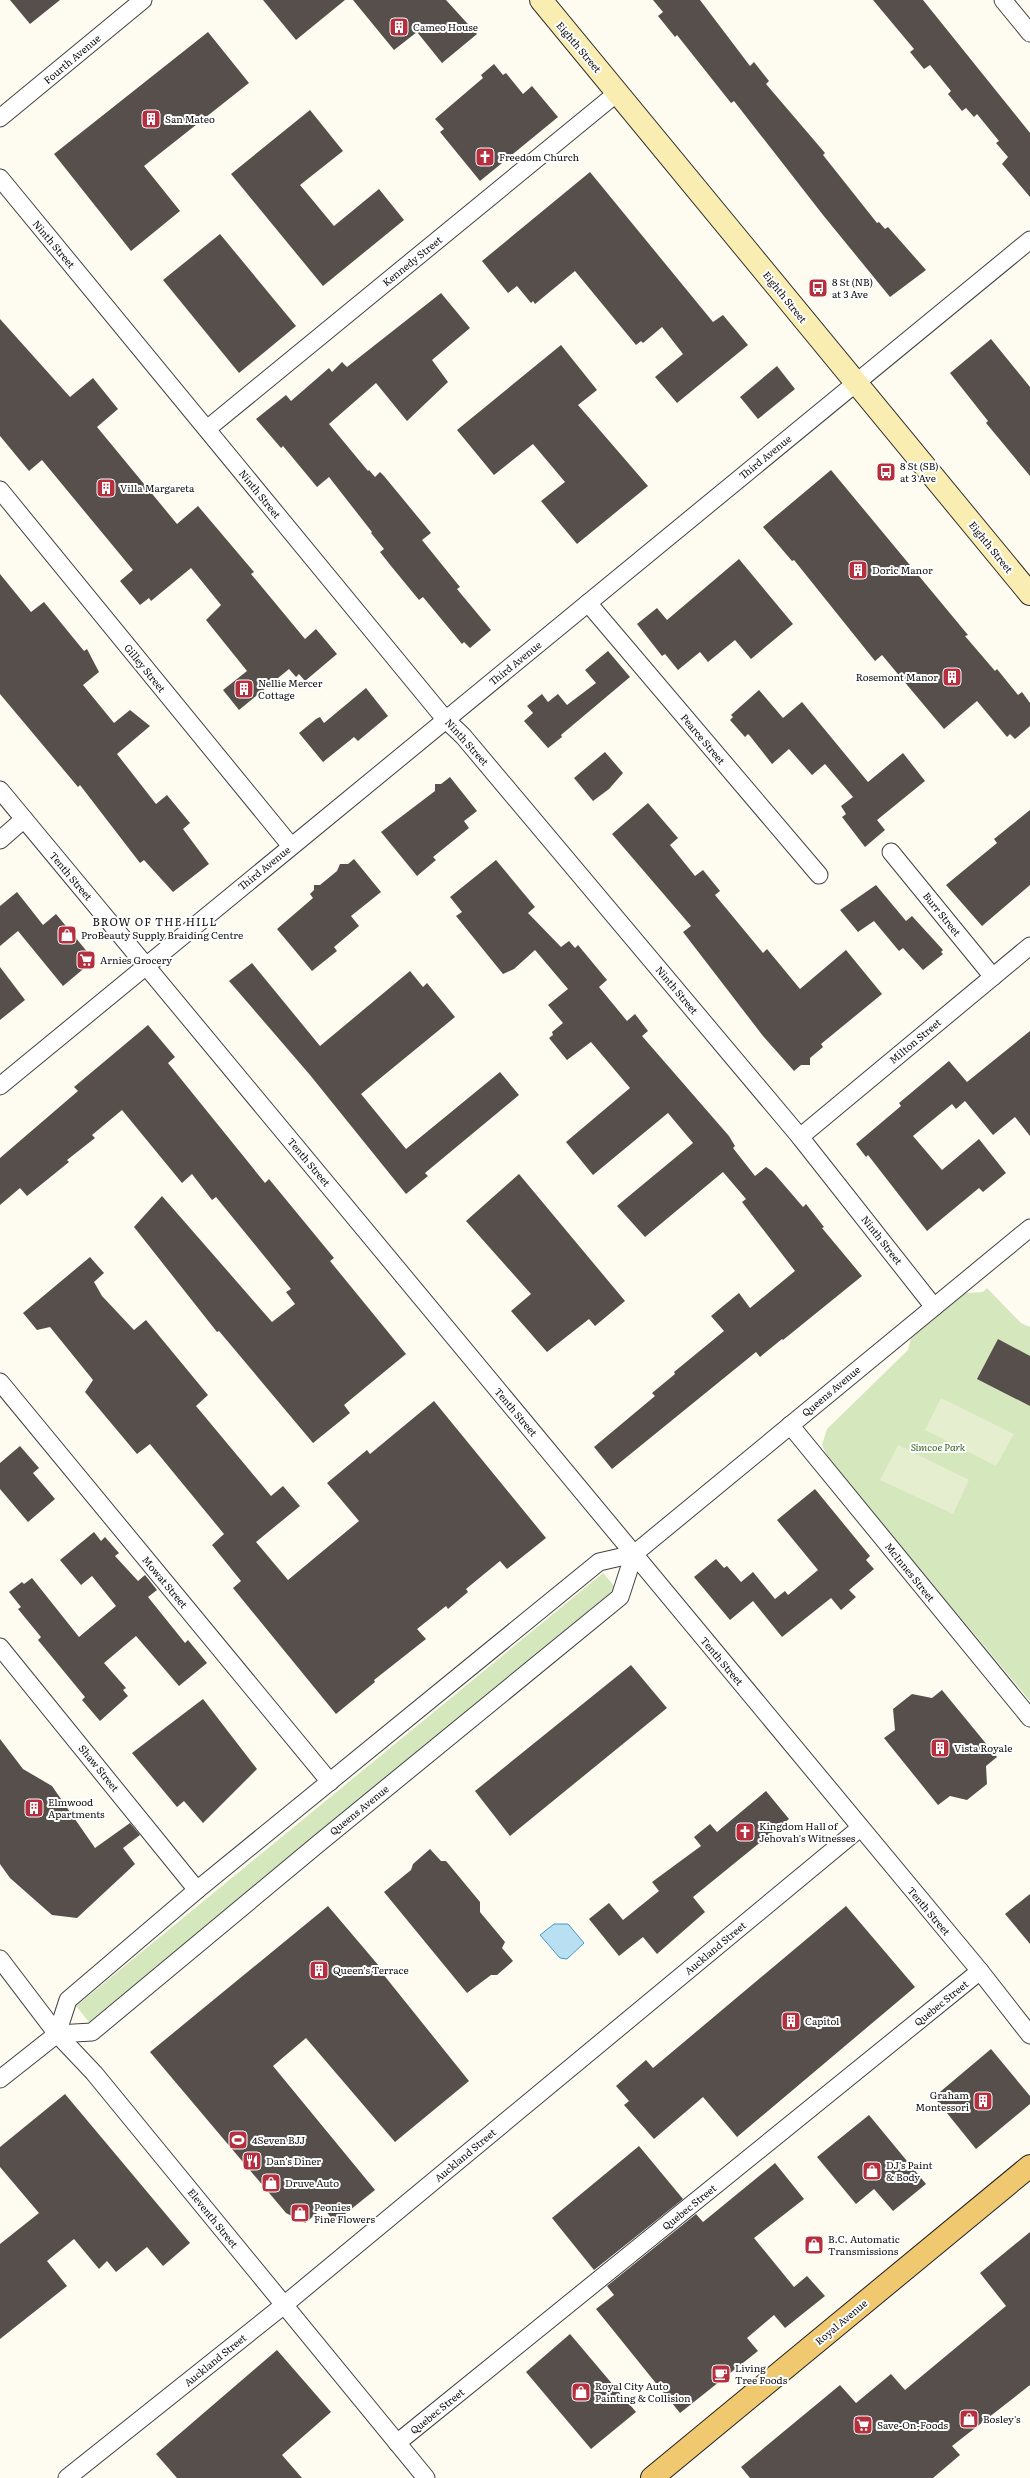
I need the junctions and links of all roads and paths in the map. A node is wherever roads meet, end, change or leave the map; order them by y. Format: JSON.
{"nodes":[{"id":1,"x":143,"y":0,"type":"edge"},
{"id":2,"x":540,"y":0,"type":"edge"},
{"id":3,"x":1003,"y":0,"type":"edge"},
{"id":4,"x":1030,"y":33,"type":"edge"},
{"id":5,"x":617,"y":93,"type":"junction"},
{"id":6,"x":0,"y":118,"type":"edge"},
{"id":7,"x":0,"y":178,"type":"edge"},
{"id":8,"x":1030,"y":240,"type":"edge"},
{"id":9,"x":856,"y":383,"type":"junction"},
{"id":10,"x":207,"y":429,"type":"junction"},
{"id":11,"x":0,"y":490,"type":"edge"},
{"id":12,"x":1030,"y":594,"type":"edge"},
{"id":13,"x":588,"y":603,"type":"junction"},
{"id":14,"x":445,"y":719,"type":"junction"},
{"id":15,"x":0,"y":790,"type":"edge"},
{"id":16,"x":24,"y":819,"type":"junction"},
{"id":17,"x":0,"y":840,"type":"edge"},
{"id":18,"x":291,"y":846,"type":"junction"},
{"id":19,"x":891,"y":852,"type":"dead end"},
{"id":20,"x":819,"y":875,"type":"dead end"},
{"id":21,"x":1030,"y":946,"type":"edge"},
{"id":22,"x":146,"y":966,"type":"junction"},
{"id":23,"x":992,"y":977,"type":"junction"},
{"id":24,"x":0,"y":1086,"type":"edge"},
{"id":25,"x":800,"y":1137,"type":"junction"},
{"id":26,"x":1030,"y":1228,"type":"edge"},
{"id":27,"x":934,"y":1307,"type":"junction"},
{"id":28,"x":0,"y":1382,"type":"edge"},
{"id":29,"x":790,"y":1426,"type":"junction"},
{"id":30,"x":634,"y":1554,"type":"junction"},
{"id":31,"x":0,"y":1646,"type":"edge"},
{"id":32,"x":1030,"y":1718,"type":"edge"},
{"id":33,"x":330,"y":1782,"type":"junction"},
{"id":34,"x":860,"y":1828,"type":"junction"},
{"id":35,"x":197,"y":1890,"type":"junction"},
{"id":36,"x":0,"y":1959,"type":"edge"},
{"id":37,"x":980,"y":1971,"type":"junction"},
{"id":38,"x":57,"y":2034,"type":"junction"},
{"id":39,"x":1030,"y":2035,"type":"edge"},
{"id":40,"x":0,"y":2079,"type":"edge"},
{"id":41,"x":1030,"y":2166,"type":"edge"},
{"id":42,"x":284,"y":2305,"type":"junction"},
{"id":43,"x":397,"y":2443,"type":"junction"},
{"id":44,"x":67,"y":2478,"type":"edge"},
{"id":45,"x":426,"y":2478,"type":"edge"},
{"id":46,"x":652,"y":2478,"type":"edge"}],
"edges":[{"from":1,"to":6,"type":"street","name":"Fourth Avenue"},
{"from":2,"to":5,"type":"street","name":"Eighth Street"},
{"from":3,"to":4,"type":"street"},
{"from":5,"to":9,"type":"street","name":"Eighth Street"},
{"from":5,"to":10,"type":"street","name":"Kennedy Street"},
{"from":7,"to":10,"type":"street","name":"Ninth Street"},
{"from":8,"to":9,"type":"street","name":"Third Avenue"},
{"from":9,"to":12,"type":"street","name":"Eighth Street"},
{"from":9,"to":13,"type":"street","name":"Third Avenue"},
{"from":10,"to":14,"type":"street","name":"Ninth Street"},
{"from":11,"to":18,"type":"street","name":"Gilley Street"},
{"from":13,"to":14,"type":"street","name":"Third Avenue"},
{"from":13,"to":20,"type":"street","name":"Pearce Street"},
{"from":14,"to":18,"type":"street","name":"Third Avenue"},
{"from":14,"to":25,"type":"street","name":"Ninth Street"},
{"from":15,"to":16,"type":"street","name":"Tenth Street"},
{"from":16,"to":17,"type":"street"},
{"from":16,"to":22,"type":"street","name":"Tenth Street"},
{"from":18,"to":22,"type":"street","name":"Third Avenue"},
{"from":19,"to":23,"type":"street","name":"Burr Street"},
{"from":21,"to":23,"type":"street","name":"Milton Street"},
{"from":22,"to":24,"type":"street","name":"Third Avenue"},
{"from":22,"to":30,"type":"street","name":"Tenth Street"},
{"from":23,"to":25,"type":"street","name":"Milton Street"},
{"from":25,"to":27,"type":"street","name":"Ninth Street"},
{"from":26,"to":27,"type":"street","name":"Queens Avenue"},
{"from":27,"to":29,"type":"street","name":"Queens Avenue"},
{"from":28,"to":33,"type":"street","name":"Mowat Street"},
{"from":29,"to":30,"type":"street","name":"Queens Avenue"},
{"from":29,"to":32,"type":"street","name":"McInnes Street"},
{"from":30,"to":33,"type":"street","name":"Queens Avenue"},
{"from":30,"to":34,"type":"street","name":"Tenth Street"},
{"from":30,"to":38,"type":"street","name":"Queens Avenue"},
{"from":31,"to":35,"type":"street","name":"Shaw Street"},
{"from":33,"to":35,"type":"street","name":"Queens Avenue"},
{"from":34,"to":37,"type":"street","name":"Tenth Street"},
{"from":34,"to":42,"type":"street","name":"Auckland Street"},
{"from":35,"to":38,"type":"street","name":"Queens Avenue"},
{"from":36,"to":38,"type":"street","name":"Eleventh Street"},
{"from":37,"to":39,"type":"street","name":"Tenth Street"},
{"from":37,"to":43,"type":"street","name":"Quebec Street"},
{"from":38,"to":40,"type":"street"},
{"from":38,"to":42,"type":"street","name":"Eleventh Street"},
{"from":41,"to":46,"type":"main road","name":"Royal Avenue"},
{"from":42,"to":43,"type":"street","name":"Eleventh Street"},
{"from":42,"to":44,"type":"street","name":"Auckland Street"},
{"from":43,"to":45,"type":"street","name":"Eleventh Street"}]}
